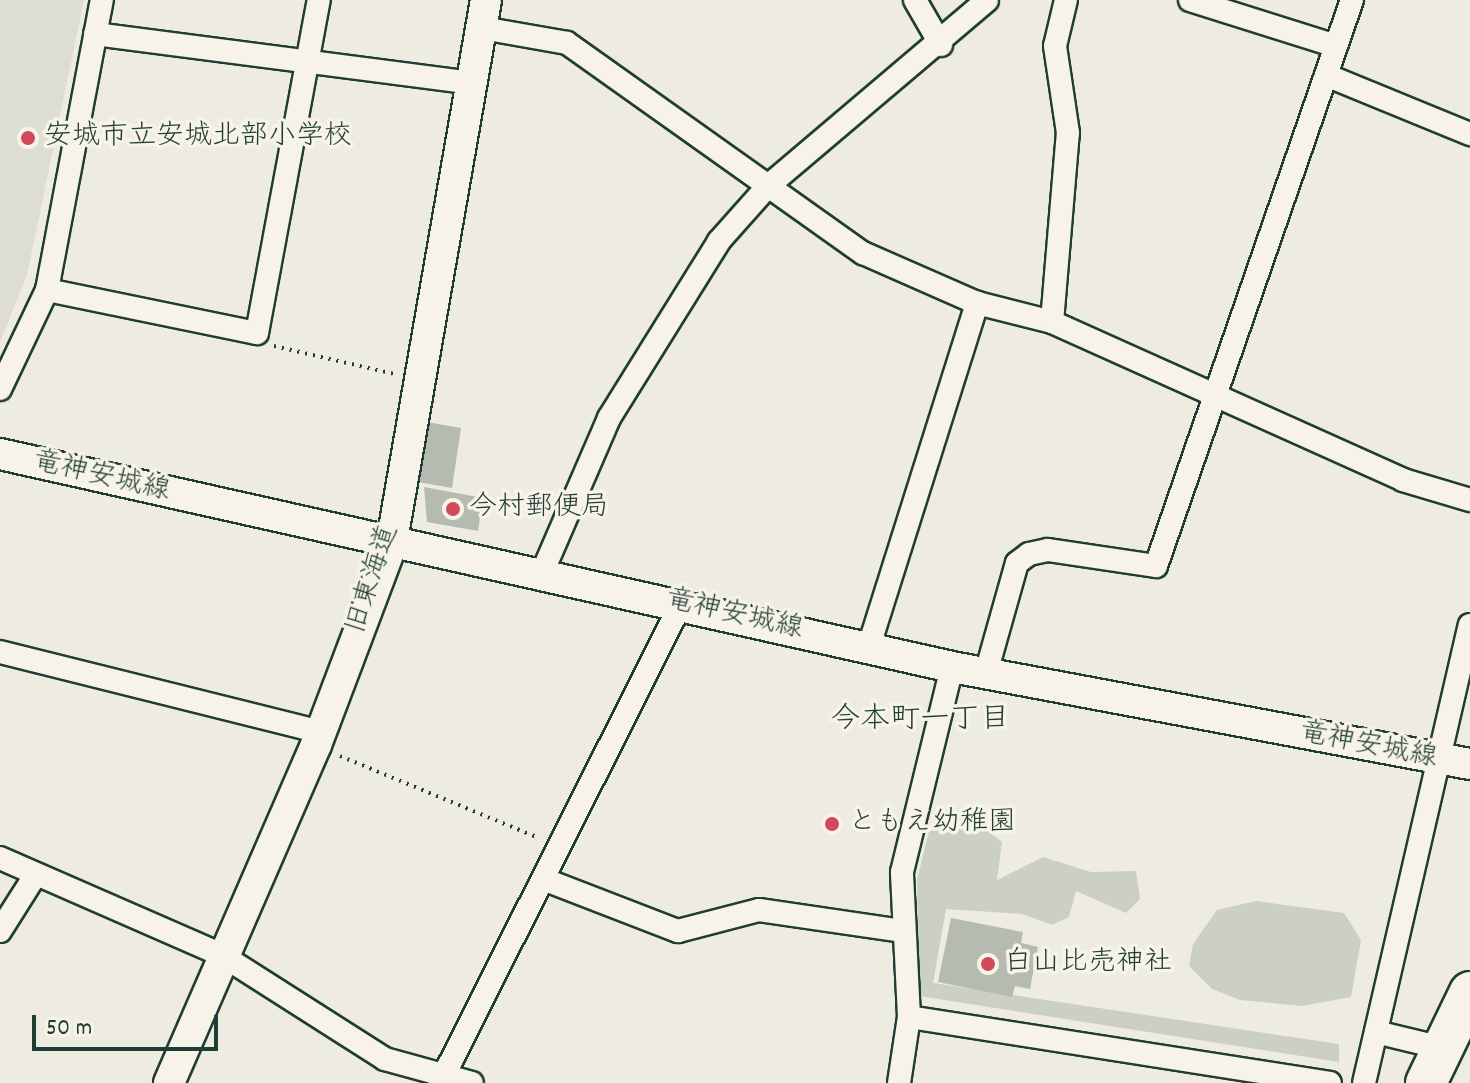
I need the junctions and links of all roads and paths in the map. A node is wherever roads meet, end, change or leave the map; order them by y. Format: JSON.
{"nodes":[{"id":1,"x":102,"y":0,"type":"edge"},
{"id":2,"x":319,"y":0,"type":"edge"},
{"id":3,"x":915,"y":0,"type":"edge"},
{"id":4,"x":987,"y":0,"type":"edge"},
{"id":5,"x":1066,"y":0,"type":"edge"},
{"id":6,"x":1190,"y":0,"type":"edge"},
{"id":7,"x":1348,"y":3,"type":"edge"},
{"id":8,"x":484,"y":14,"type":"edge"},
{"id":9,"x":95,"y":34,"type":"junction"},
{"id":10,"x":941,"y":45,"type":"junction"},
{"id":11,"x":1336,"y":46,"type":"junction"},
{"id":12,"x":307,"y":59,"type":"junction"},
{"id":13,"x":1326,"y":75,"type":"junction"},
{"id":14,"x":470,"y":83,"type":"junction"},
{"id":15,"x":1470,"y":134,"type":"edge"},
{"id":16,"x":768,"y":186,"type":"junction"},
{"id":17,"x":47,"y":290,"type":"junction"},
{"id":18,"x":977,"y":303,"type":"junction"},
{"id":19,"x":1052,"y":322,"type":"junction"},
{"id":20,"x":257,"y":333,"type":"junction"},
{"id":21,"x":415,"y":379,"type":"junction"},
{"id":22,"x":0,"y":389,"type":"edge"},
{"id":23,"x":1213,"y":398,"type":"junction"},
{"id":24,"x":0,"y":454,"type":"edge"},
{"id":25,"x":1470,"y":500,"type":"edge"},
{"id":26,"x":391,"y":546,"type":"junction"},
{"id":27,"x":542,"y":573,"type":"junction"},
{"id":28,"x":681,"y":604,"type":"junction"},
{"id":29,"x":1470,"y":625,"type":"edge"},
{"id":30,"x":869,"y":646,"type":"junction"},
{"id":31,"x":0,"y":652,"type":"edge"},
{"id":32,"x":952,"y":667,"type":"junction"},
{"id":33,"x":986,"y":673,"type":"junction"},
{"id":34,"x":318,"y":739,"type":"junction"},
{"id":35,"x":1455,"y":763,"type":"edge"},
{"id":36,"x":560,"y":846,"type":"junction"},
{"id":37,"x":0,"y":858,"type":"edge"},
{"id":38,"x":36,"y":874,"type":"junction"},
{"id":39,"x":543,"y":879,"type":"junction"},
{"id":40,"x":0,"y":931,"type":"edge"},
{"id":41,"x":903,"y":931,"type":"junction"},
{"id":42,"x":220,"y":954,"type":"junction"},
{"id":43,"x":1470,"y":992,"type":"edge"},
{"id":44,"x":909,"y":1017,"type":"junction"},
{"id":45,"x":1376,"y":1032,"type":"junction"},
{"id":46,"x":1434,"y":1065,"type":"edge"},
{"id":47,"x":442,"y":1078,"type":"edge"},
{"id":48,"x":169,"y":1083,"type":"edge"},
{"id":49,"x":472,"y":1083,"type":"edge"},
{"id":50,"x":899,"y":1083,"type":"edge"},
{"id":51,"x":1330,"y":1083,"type":"edge"},
{"id":52,"x":1364,"y":1083,"type":"edge"}],
"edges":[{"from":1,"to":9,"type":"street"},
{"from":2,"to":12,"type":"street"},
{"from":3,"to":10,"type":"street"},
{"from":4,"to":10,"type":"street"},
{"from":5,"to":19,"type":"street"},
{"from":6,"to":11,"type":"street"},
{"from":7,"to":11,"type":"street"},
{"from":8,"to":14,"type":"street","name":"旧東海道"},
{"from":8,"to":16,"type":"street"},
{"from":9,"to":12,"type":"street"},
{"from":9,"to":17,"type":"street"},
{"from":10,"to":16,"type":"street"},
{"from":11,"to":13,"type":"street"},
{"from":12,"to":14,"type":"street"},
{"from":12,"to":20,"type":"street"},
{"from":13,"to":15,"type":"street"},
{"from":13,"to":23,"type":"street"},
{"from":14,"to":21,"type":"street","name":"旧東海道"},
{"from":16,"to":18,"type":"street"},
{"from":16,"to":27,"type":"street"},
{"from":17,"to":20,"type":"street"},
{"from":17,"to":22,"type":"street"},
{"from":18,"to":19,"type":"street"},
{"from":18,"to":30,"type":"street"},
{"from":19,"to":23,"type":"street"},
{"from":20,"to":21,"type":"path"},
{"from":21,"to":26,"type":"street","name":"旧東海道"},
{"from":23,"to":25,"type":"street"},
{"from":23,"to":33,"type":"street"},
{"from":24,"to":26,"type":"street","name":"竜神安城線"},
{"from":26,"to":27,"type":"street","name":"竜神安城線"},
{"from":26,"to":34,"type":"street","name":"旧東海道"},
{"from":27,"to":28,"type":"street","name":"竜神安城線"},
{"from":28,"to":30,"type":"street","name":"竜神安城線"},
{"from":28,"to":36,"type":"street"},
{"from":29,"to":35,"type":"street"},
{"from":30,"to":32,"type":"street","name":"竜神安城線"},
{"from":31,"to":34,"type":"street"},
{"from":32,"to":33,"type":"street","name":"竜神安城線"},
{"from":32,"to":41,"type":"street"},
{"from":33,"to":35,"type":"street","name":"竜神安城線"},
{"from":34,"to":36,"type":"path"},
{"from":34,"to":42,"type":"street","name":"旧東海道"},
{"from":35,"to":45,"type":"street"},
{"from":36,"to":39,"type":"street"},
{"from":37,"to":38,"type":"street"},
{"from":38,"to":40,"type":"street"},
{"from":38,"to":42,"type":"street"},
{"from":39,"to":41,"type":"street"},
{"from":39,"to":47,"type":"street"},
{"from":41,"to":44,"type":"street"},
{"from":42,"to":47,"type":"street"},
{"from":42,"to":48,"type":"street","name":"旧東海道"},
{"from":43,"to":46,"type":"highway"},
{"from":44,"to":50,"type":"street"},
{"from":44,"to":51,"type":"street"},
{"from":45,"to":46,"type":"street"},
{"from":45,"to":52,"type":"street"},
{"from":47,"to":49,"type":"street"}]}
